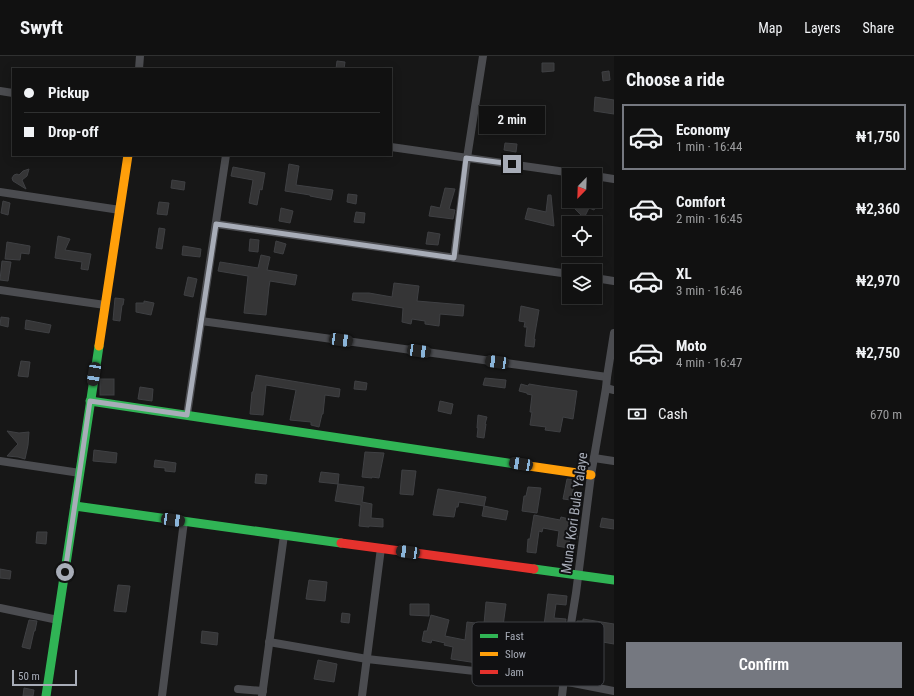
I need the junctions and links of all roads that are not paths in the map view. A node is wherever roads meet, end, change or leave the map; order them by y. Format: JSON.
{"nodes":[{"id":1,"x":140,"y":56,"type":"edge"},
{"id":2,"x":483,"y":56,"type":"edge"},
{"id":3,"x":139,"y":68,"type":"edge"},
{"id":4,"x":0,"y":91,"type":"edge"},
{"id":5,"x":12,"y":92,"type":"edge"},
{"id":6,"x":392,"y":147,"type":"edge"},
{"id":7,"x":128,"y":156,"type":"edge"},
{"id":8,"x":226,"y":156,"type":"edge"},
{"id":9,"x":466,"y":158,"type":"junction"},
{"id":10,"x":562,"y":171,"type":"edge"},
{"id":11,"x":602,"y":177,"type":"edge"},
{"id":12,"x":614,"y":179,"type":"edge"},
{"id":13,"x":0,"y":192,"type":"edge"},
{"id":14,"x":120,"y":210,"type":"junction"},
{"id":15,"x":216,"y":224,"type":"junction"},
{"id":16,"x":454,"y":258,"type":"junction"},
{"id":17,"x":562,"y":273,"type":"edge"},
{"id":18,"x":602,"y":279,"type":"edge"},
{"id":19,"x":614,"y":281,"type":"edge"},
{"id":20,"x":0,"y":290,"type":"edge"},
{"id":21,"x":105,"y":305,"type":"junction"},
{"id":22,"x":201,"y":321,"type":"junction"},
{"id":23,"x":614,"y":333,"type":"edge"},
{"id":24,"x":607,"y":377,"type":"junction"},
{"id":25,"x":610,"y":389,"type":"edge"},
{"id":26,"x":90,"y":401,"type":"junction"},
{"id":27,"x":187,"y":415,"type":"junction"},
{"id":28,"x":594,"y":458,"type":"junction"},
{"id":29,"x":0,"y":461,"type":"edge"},
{"id":30,"x":614,"y":461,"type":"edge"},
{"id":31,"x":80,"y":473,"type":"junction"},
{"id":32,"x":591,"y":475,"type":"junction"},
{"id":33,"x":75,"y":506,"type":"junction"},
{"id":34,"x":184,"y":521,"type":"junction"},
{"id":35,"x":284,"y":535,"type":"junction"},
{"id":36,"x":381,"y":548,"type":"junction"},
{"id":37,"x":578,"y":576,"type":"junction"},
{"id":38,"x":614,"y":580,"type":"edge"},
{"id":39,"x":0,"y":608,"type":"edge"},
{"id":40,"x":58,"y":620,"type":"junction"},
{"id":41,"x":571,"y":622,"type":"edge"},
{"id":42,"x":269,"y":642,"type":"junction"},
{"id":43,"x":367,"y":658,"type":"junction"},
{"id":44,"x":472,"y":670,"type":"edge"},
{"id":45,"x":563,"y":686,"type":"edge"},
{"id":46,"x":588,"y":686,"type":"edge"},
{"id":47,"x":238,"y":689,"type":"dead end"},
{"id":48,"x":614,"y":691,"type":"edge"},
{"id":49,"x":262,"y":694,"type":"edge"},
{"id":50,"x":46,"y":696,"type":"edge"},
{"id":51,"x":162,"y":696,"type":"edge"},
{"id":52,"x":362,"y":696,"type":"edge"},
{"id":53,"x":562,"y":696,"type":"edge"}],
"edges":[{"from":1,"to":3,"type":"street"},
{"from":2,"to":9,"type":"street"},
{"from":4,"to":5,"type":"street"},
{"from":6,"to":9,"type":"street"},
{"from":7,"to":14,"type":"street"},
{"from":8,"to":15,"type":"street"},
{"from":9,"to":10,"type":"street"},
{"from":9,"to":16,"type":"street"},
{"from":11,"to":12,"type":"street"},
{"from":13,"to":14,"type":"street"},
{"from":14,"to":21,"type":"street"},
{"from":15,"to":16,"type":"street"},
{"from":15,"to":22,"type":"street"},
{"from":16,"to":17,"type":"street"},
{"from":18,"to":19,"type":"street"},
{"from":20,"to":21,"type":"street"},
{"from":21,"to":26,"type":"street"},
{"from":22,"to":24,"type":"street"},
{"from":22,"to":27,"type":"street"},
{"from":23,"to":24,"type":"street","name":"Muna Kori Bula Yalaye"},
{"from":24,"to":25,"type":"street","name":"Muna Kori Bula Yalaye"},
{"from":25,"to":28,"type":"street","name":"Muna Kori Bula Yalaye"},
{"from":26,"to":27,"type":"street"},
{"from":26,"to":31,"type":"street"},
{"from":27,"to":32,"type":"street"},
{"from":28,"to":30,"type":"street"},
{"from":28,"to":32,"type":"street","name":"Muna Kori Bula Yalaye"},
{"from":29,"to":31,"type":"street"},
{"from":31,"to":33,"type":"street"},
{"from":32,"to":37,"type":"street","name":"Muna Kori Bula Yalaye"},
{"from":33,"to":34,"type":"street"},
{"from":33,"to":40,"type":"street"},
{"from":34,"to":35,"type":"street"},
{"from":34,"to":51,"type":"street"},
{"from":35,"to":36,"type":"street"},
{"from":35,"to":42,"type":"street"},
{"from":36,"to":37,"type":"street"},
{"from":36,"to":43,"type":"street"},
{"from":37,"to":38,"type":"street"},
{"from":37,"to":41,"type":"street","name":"Muna Kori Bula Yalaye"},
{"from":39,"to":40,"type":"street"},
{"from":40,"to":50,"type":"street"},
{"from":42,"to":43,"type":"street"},
{"from":42,"to":49,"type":"street"},
{"from":43,"to":44,"type":"street"},
{"from":43,"to":52,"type":"street"},
{"from":45,"to":53,"type":"street","name":"Muna Kori Bula Yalaye"},
{"from":46,"to":48,"type":"street"},
{"from":47,"to":49,"type":"street"}]}
